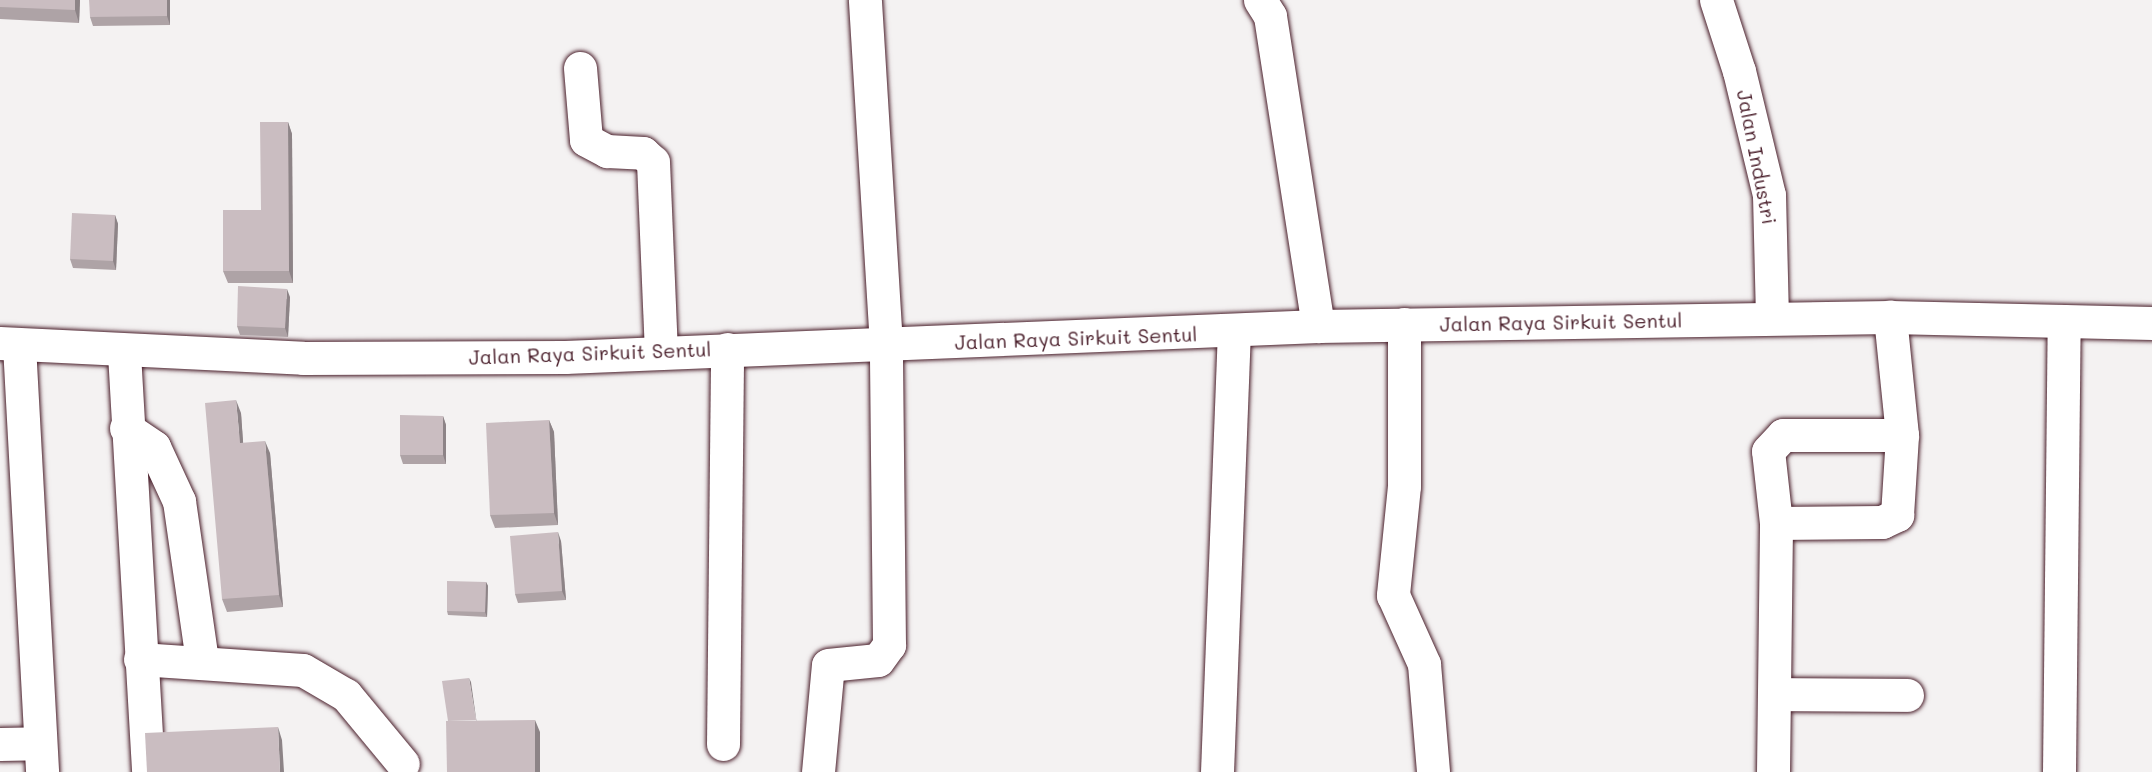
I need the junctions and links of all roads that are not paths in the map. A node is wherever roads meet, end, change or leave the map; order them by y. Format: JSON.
{"nodes":[{"id":1,"x":865,"y":0,"type":"edge"},
{"id":2,"x":1260,"y":0,"type":"edge"},
{"id":3,"x":1716,"y":0,"type":"edge"},
{"id":4,"x":580,"y":68,"type":"dead end"},
{"id":5,"x":1890,"y":317,"type":"junction"},
{"id":6,"x":1772,"y":318,"type":"junction"},
{"id":7,"x":2064,"y":321,"type":"junction"},
{"id":8,"x":2152,"y":323,"type":"edge"},
{"id":9,"x":1404,"y":324,"type":"junction"},
{"id":10,"x":1318,"y":326,"type":"junction"},
{"id":11,"x":1234,"y":333,"type":"junction"},
{"id":12,"x":10,"y":344,"type":"edge"},
{"id":13,"x":886,"y":345,"type":"junction"},
{"id":14,"x":727,"y":349,"type":"junction"},
{"id":15,"x":661,"y":352,"type":"junction"},
{"id":16,"x":124,"y":353,"type":"junction"},
{"id":17,"x":126,"y":428,"type":"junction"},
{"id":18,"x":1902,"y":435,"type":"junction"},
{"id":19,"x":1776,"y":523,"type":"junction"},
{"id":20,"x":140,"y":659,"type":"junction"},
{"id":21,"x":202,"y":661,"type":"junction"},
{"id":22,"x":1774,"y":694,"type":"junction"},
{"id":23,"x":1907,"y":695,"type":"dead end"},
{"id":24,"x":0,"y":744,"type":"edge"},
{"id":25,"x":723,"y":744,"type":"dead end"},
{"id":26,"x":41,"y":757,"type":"edge"},
{"id":27,"x":403,"y":764,"type":"dead end"},
{"id":28,"x":148,"y":772,"type":"edge"},
{"id":29,"x":818,"y":772,"type":"edge"},
{"id":30,"x":1217,"y":772,"type":"edge"},
{"id":31,"x":1432,"y":772,"type":"edge"},
{"id":32,"x":1773,"y":772,"type":"edge"},
{"id":33,"x":2059,"y":772,"type":"edge"}],
"edges":[{"from":1,"to":13,"type":"street"},
{"from":2,"to":10,"type":"street"},
{"from":3,"to":6,"type":"street","name":"Jalan Industri"},
{"from":4,"to":15,"type":"street"},
{"from":5,"to":6,"type":"street","name":"Jalan Raya Sirkuit Sentul"},
{"from":5,"to":7,"type":"street","name":"Jalan Raya Sirkuit Sentul"},
{"from":5,"to":18,"type":"street"},
{"from":6,"to":9,"type":"street","name":"Jalan Raya Sirkuit Sentul"},
{"from":7,"to":8,"type":"street","name":"Jalan Raya Sirkuit Sentul"},
{"from":7,"to":33,"type":"street"},
{"from":9,"to":10,"type":"street","name":"Jalan Raya Sirkuit Sentul"},
{"from":9,"to":31,"type":"street"},
{"from":10,"to":11,"type":"street","name":"Jalan Raya Sirkuit Sentul"},
{"from":11,"to":13,"type":"street","name":"Jalan Raya Sirkuit Sentul"},
{"from":11,"to":30,"type":"street"},
{"from":12,"to":16,"type":"street","name":"Jalan Raya Sirkuit Sentul"},
{"from":12,"to":26,"type":"street"},
{"from":13,"to":14,"type":"street","name":"Jalan Raya Sirkuit Sentul"},
{"from":13,"to":29,"type":"street"},
{"from":14,"to":15,"type":"street","name":"Jalan Raya Sirkuit Sentul"},
{"from":14,"to":25,"type":"street"},
{"from":15,"to":16,"type":"street","name":"Jalan Raya Sirkuit Sentul"},
{"from":16,"to":17,"type":"street"},
{"from":17,"to":20,"type":"street"},
{"from":17,"to":21,"type":"street"},
{"from":18,"to":19,"type":"street"},
{"from":18,"to":19,"type":"street"},
{"from":19,"to":22,"type":"street"},
{"from":20,"to":21,"type":"street"},
{"from":20,"to":28,"type":"street"},
{"from":21,"to":27,"type":"street"},
{"from":22,"to":23,"type":"street"},
{"from":22,"to":32,"type":"street"},
{"from":24,"to":26,"type":"street"}]}
